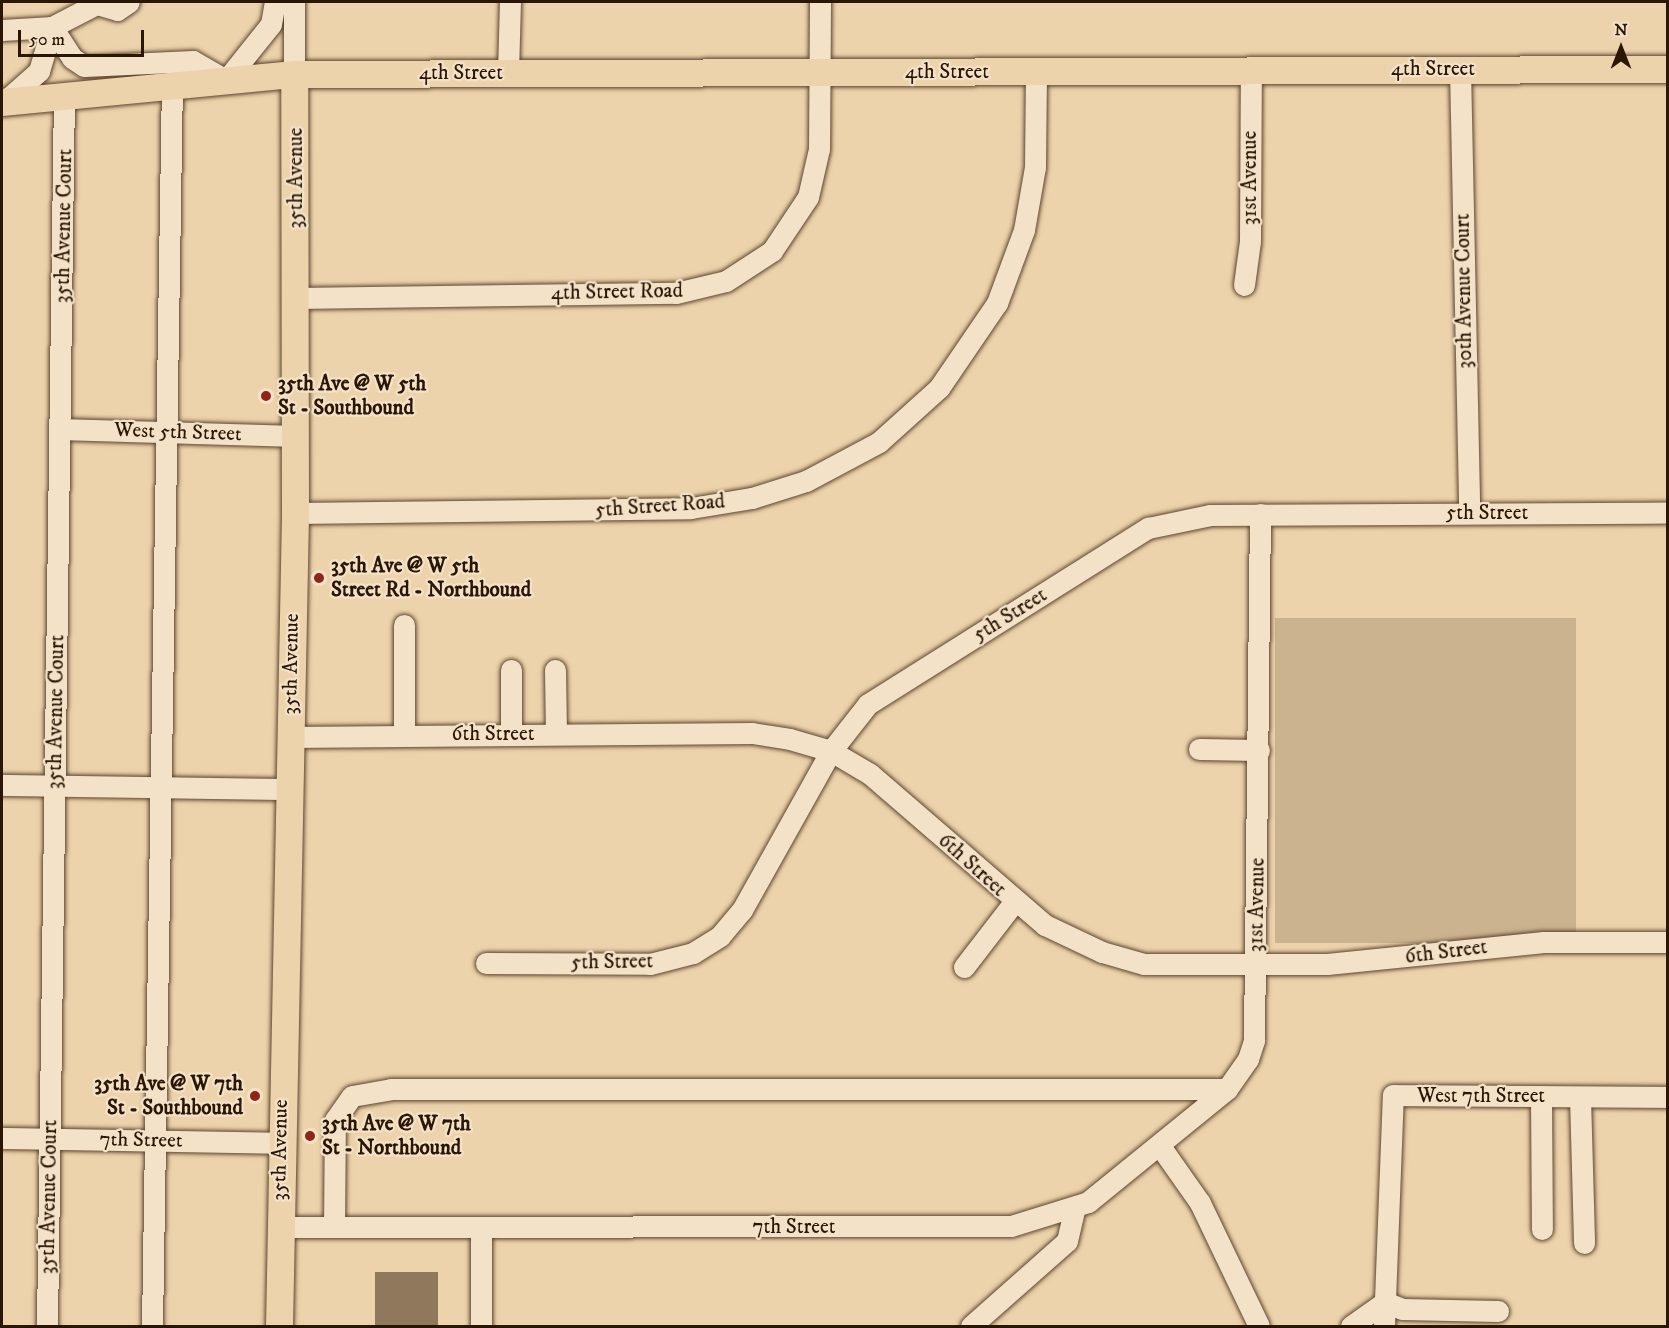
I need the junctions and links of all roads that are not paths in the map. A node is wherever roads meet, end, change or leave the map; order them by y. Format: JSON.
{"nodes":[{"id":1,"x":129,"y":2,"type":"edge"},
{"id":2,"x":275,"y":2,"type":"edge"},
{"id":3,"x":294,"y":2,"type":"edge"},
{"id":4,"x":510,"y":2,"type":"edge"},
{"id":5,"x":820,"y":2,"type":"edge"},
{"id":6,"x":100,"y":3,"type":"edge"},
{"id":7,"x":52,"y":27,"type":"junction"},
{"id":8,"x":2,"y":30,"type":"edge"},
{"id":9,"x":1460,"y":69,"type":"junction"},
{"id":10,"x":1668,"y":69,"type":"edge"},
{"id":11,"x":1251,"y":70,"type":"junction"},
{"id":12,"x":1036,"y":71,"type":"junction"},
{"id":13,"x":819,"y":72,"type":"junction"},
{"id":14,"x":508,"y":73,"type":"junction"},
{"id":15,"x":294,"y":74,"type":"junction"},
{"id":16,"x":225,"y":79,"type":"junction"},
{"id":17,"x":172,"y":84,"type":"junction"},
{"id":18,"x":64,"y":97,"type":"junction"},
{"id":19,"x":3,"y":102,"type":"edge"},
{"id":20,"x":1244,"y":285,"type":"dead end"},
{"id":21,"x":296,"y":298,"type":"junction"},
{"id":22,"x":61,"y":429,"type":"junction"},
{"id":23,"x":166,"y":432,"type":"junction"},
{"id":24,"x":295,"y":436,"type":"junction"},
{"id":25,"x":295,"y":513,"type":"junction"},
{"id":26,"x":1469,"y":513,"type":"junction"},
{"id":27,"x":1668,"y":513,"type":"edge"},
{"id":28,"x":1260,"y":514,"type":"junction"},
{"id":29,"x":404,"y":625,"type":"dead end"},
{"id":30,"x":511,"y":670,"type":"dead end"},
{"id":31,"x":555,"y":670,"type":"dead end"},
{"id":32,"x":511,"y":734,"type":"junction"},
{"id":33,"x":556,"y":734,"type":"junction"},
{"id":34,"x":404,"y":735,"type":"junction"},
{"id":35,"x":289,"y":737,"type":"junction"},
{"id":36,"x":1199,"y":749,"type":"dead end"},
{"id":37,"x":1258,"y":750,"type":"junction"},
{"id":38,"x":831,"y":751,"type":"junction"},
{"id":39,"x":2,"y":785,"type":"edge"},
{"id":40,"x":54,"y":786,"type":"junction"},
{"id":41,"x":162,"y":787,"type":"junction"},
{"id":42,"x":288,"y":789,"type":"junction"},
{"id":43,"x":1014,"y":902,"type":"junction"},
{"id":44,"x":1668,"y":942,"type":"edge"},
{"id":45,"x":486,"y":963,"type":"dead end"},
{"id":46,"x":1256,"y":964,"type":"junction"},
{"id":47,"x":964,"y":967,"type":"dead end"},
{"id":48,"x":1248,"y":1059,"type":"joint"},
{"id":49,"x":1227,"y":1089,"type":"junction"},
{"id":50,"x":1541,"y":1096,"type":"junction"},
{"id":51,"x":1580,"y":1097,"type":"junction"},
{"id":52,"x":1668,"y":1097,"type":"edge"},
{"id":53,"x":2,"y":1138,"type":"edge"},
{"id":54,"x":51,"y":1139,"type":"junction"},
{"id":55,"x":154,"y":1141,"type":"junction"},
{"id":56,"x":280,"y":1143,"type":"junction"},
{"id":57,"x":1160,"y":1146,"type":"junction"},
{"id":58,"x":1075,"y":1207,"type":"junction"},
{"id":59,"x":280,"y":1227,"type":"junction"},
{"id":60,"x":334,"y":1227,"type":"junction"},
{"id":61,"x":481,"y":1227,"type":"junction"},
{"id":62,"x":1542,"y":1229,"type":"dead end"},
{"id":63,"x":1584,"y":1244,"type":"dead end"},
{"id":64,"x":1385,"y":1302,"type":"junction"},
{"id":65,"x":1498,"y":1311,"type":"dead end"},
{"id":66,"x":46,"y":1326,"type":"edge"},
{"id":67,"x":152,"y":1326,"type":"edge"},
{"id":68,"x":279,"y":1326,"type":"edge"},
{"id":69,"x":481,"y":1326,"type":"edge"},
{"id":70,"x":971,"y":1326,"type":"edge"},
{"id":71,"x":1259,"y":1326,"type":"edge"},
{"id":72,"x":1351,"y":1326,"type":"edge"},
{"id":73,"x":1384,"y":1326,"type":"edge"}],
"edges":[{"from":1,"to":6,"type":"street"},
{"from":2,"to":16,"type":"street"},
{"from":3,"to":15,"type":"street","name":"35th Avenue"},
{"from":4,"to":14,"type":"street"},
{"from":5,"to":13,"type":"street","name":"4th Street Road"},
{"from":6,"to":7,"type":"street"},
{"from":7,"to":8,"type":"street"},
{"from":7,"to":16,"type":"street"},
{"from":7,"to":19,"type":"street"},
{"from":9,"to":10,"type":"main road","name":"4th Street"},
{"from":9,"to":11,"type":"main road","name":"4th Street"},
{"from":9,"to":26,"type":"street","name":"30th Avenue Court"},
{"from":11,"to":12,"type":"main road","name":"4th Street"},
{"from":11,"to":20,"type":"street","name":"31st Avenue"},
{"from":12,"to":13,"type":"main road","name":"4th Street"},
{"from":12,"to":25,"type":"street","name":"5th Street Road"},
{"from":13,"to":14,"type":"main road","name":"4th Street"},
{"from":13,"to":21,"type":"street","name":"4th Street Road"},
{"from":14,"to":15,"type":"main road","name":"4th Street"},
{"from":15,"to":16,"type":"main road","name":"4th Street"},
{"from":15,"to":21,"type":"main road","name":"35th Avenue"},
{"from":16,"to":17,"type":"main road","name":"4th Street"},
{"from":17,"to":18,"type":"main road","name":"4th Street"},
{"from":17,"to":23,"type":"street"},
{"from":18,"to":19,"type":"main road","name":"4th Street"},
{"from":18,"to":22,"type":"street","name":"35th Avenue Court"},
{"from":21,"to":24,"type":"main road","name":"35th Avenue"},
{"from":22,"to":23,"type":"street","name":"West 5th Street"},
{"from":22,"to":40,"type":"street","name":"35th Avenue Court"},
{"from":23,"to":24,"type":"street","name":"West 5th Street"},
{"from":23,"to":41,"type":"street"},
{"from":24,"to":25,"type":"main road","name":"35th Avenue"},
{"from":25,"to":35,"type":"main road","name":"35th Avenue"},
{"from":26,"to":27,"type":"street","name":"5th Street"},
{"from":26,"to":28,"type":"street","name":"5th Street"},
{"from":28,"to":37,"type":"street","name":"31st Avenue"},
{"from":28,"to":38,"type":"street","name":"5th Street"},
{"from":29,"to":34,"type":"street"},
{"from":30,"to":32,"type":"street"},
{"from":31,"to":33,"type":"street"},
{"from":32,"to":33,"type":"street","name":"6th Street"},
{"from":32,"to":34,"type":"street","name":"6th Street"},
{"from":33,"to":38,"type":"street","name":"6th Street"},
{"from":34,"to":35,"type":"street","name":"6th Street"},
{"from":35,"to":42,"type":"main road","name":"35th Avenue"},
{"from":36,"to":37,"type":"street"},
{"from":37,"to":46,"type":"street","name":"31st Avenue"},
{"from":38,"to":43,"type":"street","name":"6th Street"},
{"from":38,"to":45,"type":"street","name":"5th Street"},
{"from":39,"to":40,"type":"street"},
{"from":40,"to":41,"type":"street"},
{"from":40,"to":54,"type":"street","name":"35th Avenue Court"},
{"from":41,"to":42,"type":"street"},
{"from":41,"to":55,"type":"street"},
{"from":42,"to":56,"type":"main road","name":"35th Avenue"},
{"from":43,"to":46,"type":"street","name":"6th Street"},
{"from":43,"to":47,"type":"street"},
{"from":44,"to":46,"type":"street","name":"6th Street"},
{"from":46,"to":48,"type":"street","name":"31st Avenue"},
{"from":48,"to":49,"type":"street","name":"7th Street"},
{"from":49,"to":57,"type":"street","name":"7th Street"},
{"from":49,"to":60,"type":"street"},
{"from":50,"to":51,"type":"street","name":"West 7th Street"},
{"from":50,"to":62,"type":"street"},
{"from":50,"to":64,"type":"street","name":"West 7th Street"},
{"from":51,"to":52,"type":"street","name":"West 7th Street"},
{"from":51,"to":63,"type":"street"},
{"from":53,"to":54,"type":"street","name":"7th Street"},
{"from":54,"to":55,"type":"street","name":"7th Street"},
{"from":54,"to":66,"type":"street","name":"35th Avenue Court"},
{"from":55,"to":56,"type":"street","name":"7th Street"},
{"from":55,"to":67,"type":"street"},
{"from":56,"to":59,"type":"main road","name":"35th Avenue"},
{"from":57,"to":58,"type":"street","name":"7th Street"},
{"from":57,"to":71,"type":"street"},
{"from":58,"to":61,"type":"street","name":"7th Street"},
{"from":58,"to":70,"type":"street"},
{"from":59,"to":60,"type":"street","name":"7th Street"},
{"from":59,"to":68,"type":"main road","name":"35th Avenue"},
{"from":60,"to":61,"type":"street","name":"7th Street"},
{"from":61,"to":69,"type":"street"},
{"from":64,"to":65,"type":"street"},
{"from":64,"to":72,"type":"street"},
{"from":64,"to":73,"type":"street"}]}
